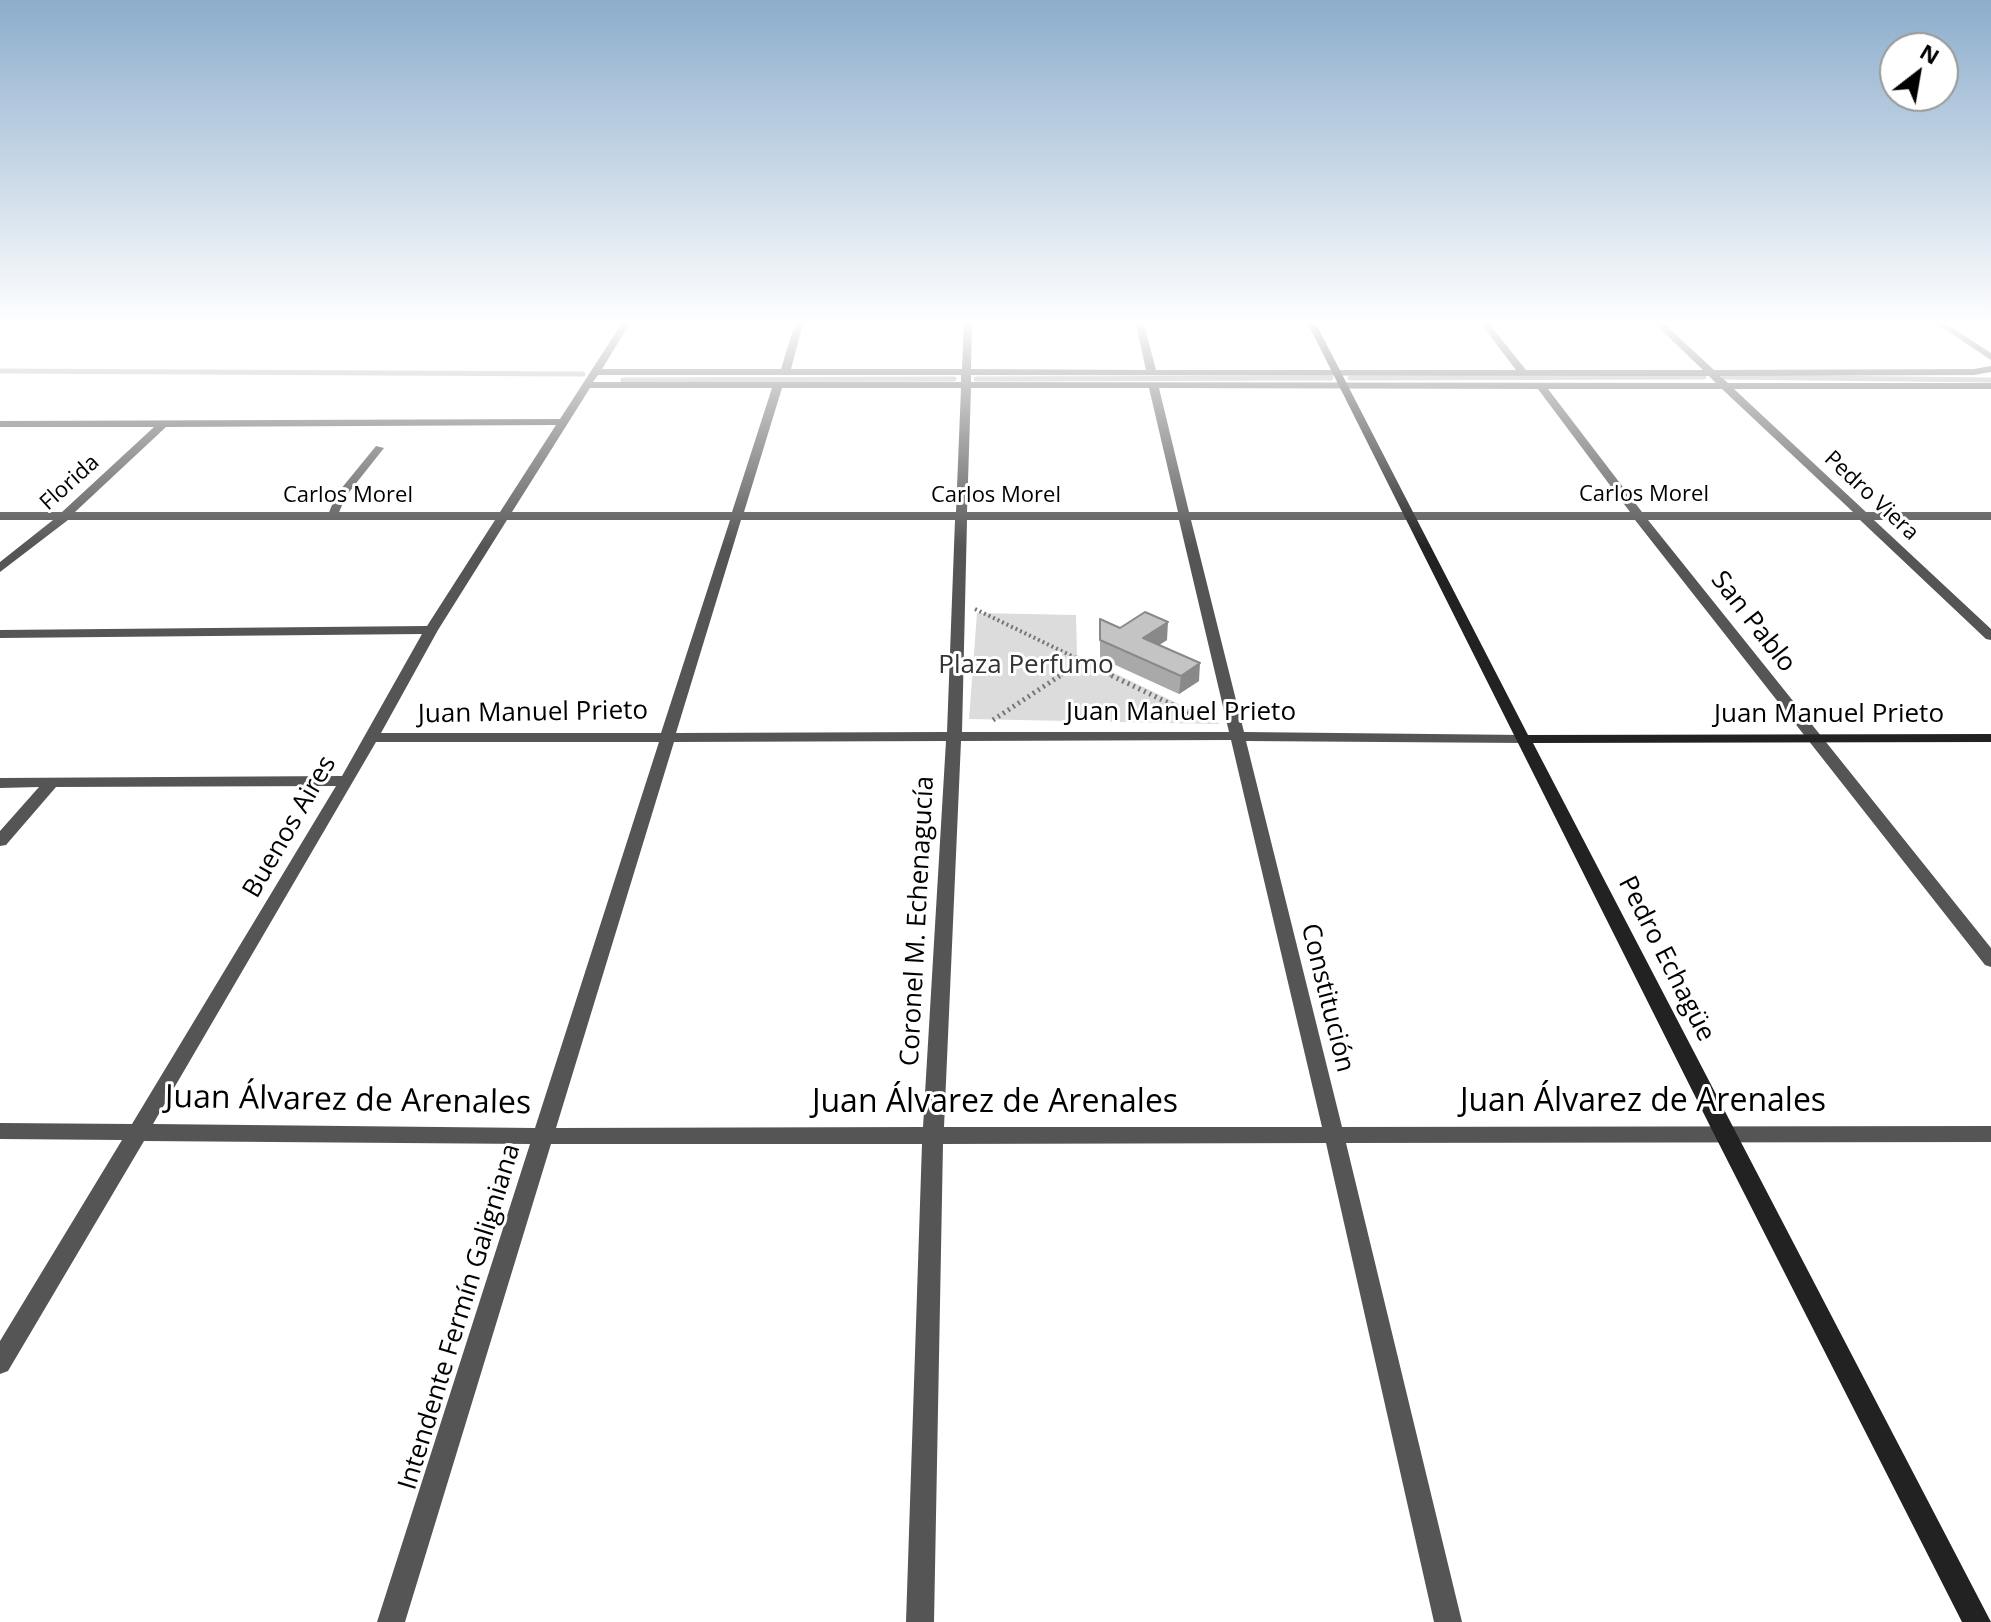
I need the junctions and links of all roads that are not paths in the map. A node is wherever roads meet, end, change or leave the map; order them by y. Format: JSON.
{"nodes":[{"id":1,"x":581,"y":396,"type":"edge"},
{"id":2,"x":776,"y":396,"type":"edge"},
{"id":3,"x":965,"y":396,"type":"edge"},
{"id":4,"x":1156,"y":396,"type":"edge"},
{"id":5,"x":1349,"y":396,"type":"edge"},
{"id":6,"x":1548,"y":396,"type":"edge"},
{"id":7,"x":1734,"y":396,"type":"edge"},
{"id":8,"x":564,"y":422,"type":"junction"},
{"id":9,"x":0,"y":424,"type":"edge"},
{"id":10,"x":163,"y":424,"type":"junction"},
{"id":11,"x":379,"y":448,"type":"dead end"},
{"id":12,"x":333,"y":515,"type":"junction"},
{"id":13,"x":1409,"y":515,"type":"junction"},
{"id":14,"x":1638,"y":515,"type":"junction"},
{"id":15,"x":0,"y":516,"type":"edge"},
{"id":16,"x":65,"y":516,"type":"junction"},
{"id":17,"x":738,"y":516,"type":"junction"},
{"id":18,"x":960,"y":516,"type":"junction"},
{"id":19,"x":1863,"y":516,"type":"junction"},
{"id":20,"x":1991,"y":516,"type":"edge"},
{"id":21,"x":505,"y":517,"type":"junction"},
{"id":22,"x":1186,"y":518,"type":"junction"},
{"id":23,"x":0,"y":568,"type":"edge"},
{"id":24,"x":431,"y":630,"type":"junction"},
{"id":25,"x":0,"y":634,"type":"edge"},
{"id":26,"x":1991,"y":636,"type":"edge"},
{"id":27,"x":667,"y":736,"type":"junction"},
{"id":28,"x":1237,"y":736,"type":"junction"},
{"id":29,"x":960,"y":737,"type":"junction"},
{"id":30,"x":371,"y":738,"type":"junction"},
{"id":31,"x":1991,"y":738,"type":"edge"},
{"id":32,"x":1523,"y":739,"type":"junction"},
{"id":33,"x":1815,"y":740,"type":"junction"},
{"id":34,"x":347,"y":781,"type":"junction"},
{"id":35,"x":0,"y":783,"type":"edge"},
{"id":36,"x":51,"y":783,"type":"junction"},
{"id":37,"x":0,"y":841,"type":"edge"},
{"id":38,"x":1991,"y":961,"type":"edge"},
{"id":39,"x":141,"y":1130,"type":"junction"},
{"id":40,"x":0,"y":1131,"type":"edge"},
{"id":41,"x":1724,"y":1134,"type":"junction"},
{"id":42,"x":1991,"y":1134,"type":"edge"},
{"id":43,"x":933,"y":1135,"type":"junction"},
{"id":44,"x":1334,"y":1135,"type":"junction"},
{"id":45,"x":544,"y":1136,"type":"junction"},
{"id":46,"x":0,"y":1363,"type":"edge"},
{"id":47,"x":391,"y":1622,"type":"edge"},
{"id":48,"x":920,"y":1622,"type":"edge"},
{"id":49,"x":1448,"y":1622,"type":"edge"},
{"id":50,"x":1977,"y":1622,"type":"edge"}],
"edges":[{"from":1,"to":8,"type":"street","name":"Buenos Aires"},
{"from":2,"to":17,"type":"street","name":"Intendente Fermín Galigniana"},
{"from":3,"to":18,"type":"street","name":"Coronel M. Echenagucía"},
{"from":4,"to":22,"type":"street","name":"Constitución"},
{"from":5,"to":13,"type":"street","name":"Pedro Echagüe"},
{"from":6,"to":14,"type":"street","name":"San Pablo"},
{"from":7,"to":19,"type":"street","name":"Pedro Viera"},
{"from":8,"to":10,"type":"street"},
{"from":8,"to":21,"type":"street","name":"Buenos Aires"},
{"from":9,"to":10,"type":"street"},
{"from":10,"to":16,"type":"street","name":"Florida"},
{"from":11,"to":12,"type":"lane"},
{"from":12,"to":16,"type":"street","name":"Carlos Morel"},
{"from":12,"to":21,"type":"street","name":"Carlos Morel"},
{"from":13,"to":14,"type":"street","name":"Carlos Morel"},
{"from":13,"to":22,"type":"street","name":"Carlos Morel"},
{"from":13,"to":32,"type":"street","name":"Pedro Echagüe"},
{"from":14,"to":19,"type":"street","name":"Carlos Morel"},
{"from":14,"to":33,"type":"street","name":"San Pablo"},
{"from":15,"to":16,"type":"street","name":"Carlos Morel"},
{"from":16,"to":23,"type":"street","name":"Florida"},
{"from":17,"to":18,"type":"street","name":"Carlos Morel"},
{"from":17,"to":21,"type":"street","name":"Carlos Morel"},
{"from":17,"to":27,"type":"street","name":"Intendente Fermín Galigniana"},
{"from":18,"to":22,"type":"street","name":"Carlos Morel"},
{"from":18,"to":29,"type":"street","name":"Coronel M. Echenagucía"},
{"from":19,"to":20,"type":"street","name":"Carlos Morel"},
{"from":19,"to":26,"type":"street","name":"Pedro Viera"},
{"from":21,"to":24,"type":"street","name":"Buenos Aires"},
{"from":22,"to":28,"type":"street","name":"Constitución"},
{"from":24,"to":25,"type":"street"},
{"from":24,"to":30,"type":"street","name":"Buenos Aires"},
{"from":27,"to":29,"type":"street","name":"Juan Manuel Prieto"},
{"from":27,"to":30,"type":"street","name":"Juan Manuel Prieto"},
{"from":27,"to":45,"type":"street","name":"Intendente Fermín Galigniana"},
{"from":28,"to":29,"type":"street","name":"Juan Manuel Prieto"},
{"from":28,"to":32,"type":"street","name":"Juan Manuel Prieto"},
{"from":28,"to":44,"type":"street","name":"Constitución"},
{"from":29,"to":43,"type":"street","name":"Coronel M. Echenagucía"},
{"from":30,"to":34,"type":"street","name":"Buenos Aires"},
{"from":31,"to":33,"type":"street","name":"Juan Manuel Prieto"},
{"from":32,"to":33,"type":"street","name":"Juan Manuel Prieto"},
{"from":32,"to":41,"type":"street","name":"Pedro Echagüe"},
{"from":33,"to":38,"type":"street","name":"San Pablo"},
{"from":34,"to":36,"type":"street"},
{"from":34,"to":39,"type":"street","name":"Buenos Aires"},
{"from":35,"to":36,"type":"street"},
{"from":36,"to":37,"type":"street"},
{"from":39,"to":40,"type":"street","name":"Juan Álvarez de Arenales"},
{"from":39,"to":45,"type":"street","name":"Juan Álvarez de Arenales"},
{"from":39,"to":46,"type":"street","name":"Buenos Aires"},
{"from":41,"to":42,"type":"street","name":"Juan Álvarez de Arenales"},
{"from":41,"to":44,"type":"street","name":"Juan Álvarez de Arenales"},
{"from":41,"to":50,"type":"street","name":"Pedro Echagüe"},
{"from":43,"to":44,"type":"street","name":"Juan Álvarez de Arenales"},
{"from":43,"to":45,"type":"street","name":"Juan Álvarez de Arenales"},
{"from":43,"to":48,"type":"street","name":"Coronel M. Echenagucía"},
{"from":44,"to":49,"type":"street","name":"Constitución"},
{"from":45,"to":47,"type":"street","name":"Intendente Fermín Galigniana"}]}
